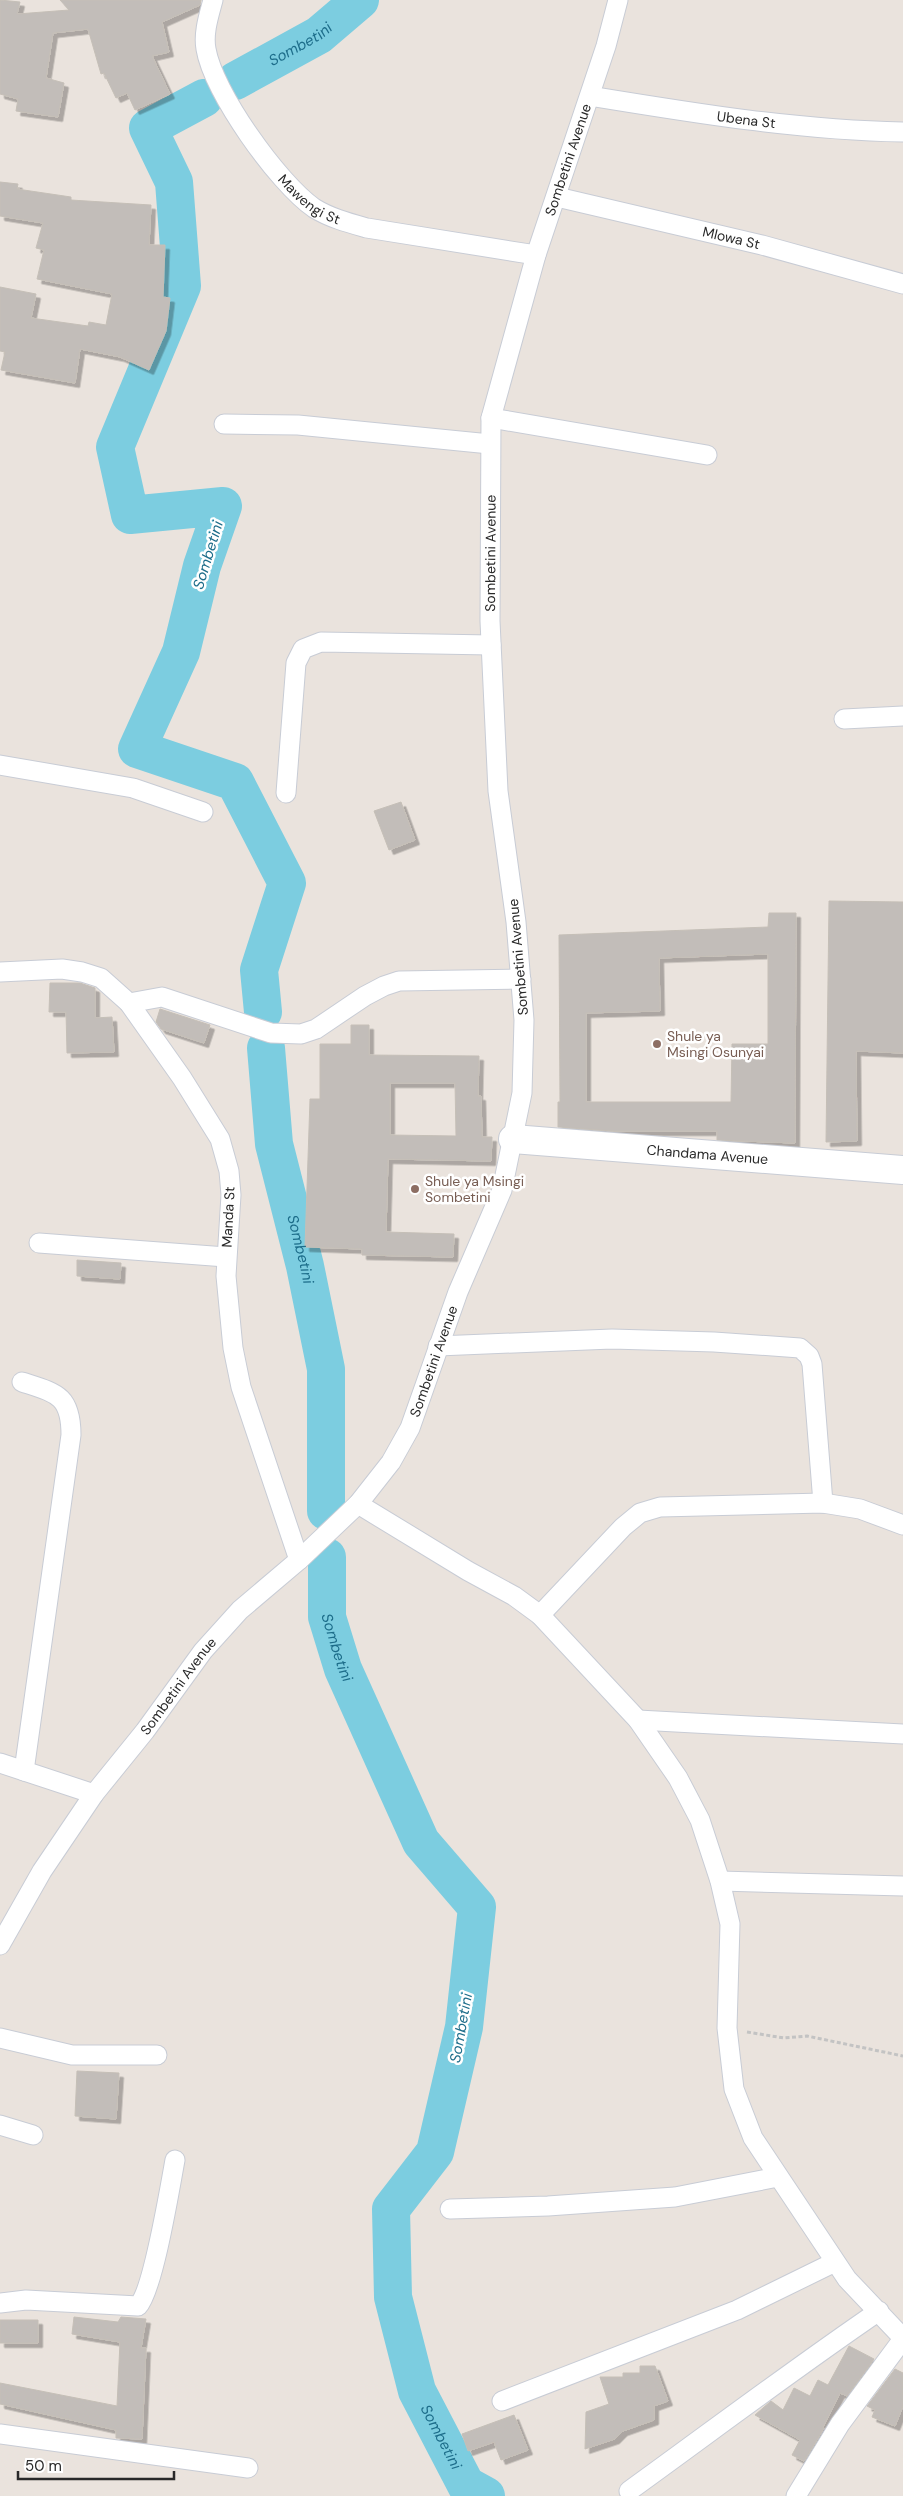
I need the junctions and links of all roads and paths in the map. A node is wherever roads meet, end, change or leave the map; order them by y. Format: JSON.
{"nodes":[{"id":1,"x":213,"y":0,"type":"edge"},
{"id":2,"x":618,"y":0,"type":"edge"},
{"id":3,"x":590,"y":96,"type":"junction"},
{"id":4,"x":903,"y":132,"type":"edge"},
{"id":5,"x":557,"y":197,"type":"junction"},
{"id":6,"x":536,"y":255,"type":"junction"},
{"id":7,"x":903,"y":284,"type":"edge"},
{"id":8,"x":491,"y":418,"type":"junction"},
{"id":9,"x":224,"y":424,"type":"dead end"},
{"id":10,"x":490,"y":444,"type":"junction"},
{"id":11,"x":707,"y":454,"type":"dead end"},
{"id":12,"x":491,"y":645,"type":"junction"},
{"id":13,"x":903,"y":716,"type":"edge"},
{"id":14,"x":844,"y":719,"type":"dead end"},
{"id":15,"x":0,"y":765,"type":"edge"},
{"id":16,"x":286,"y":793,"type":"dead end"},
{"id":17,"x":203,"y":812,"type":"dead end"},
{"id":18,"x":0,"y":972,"type":"edge"},
{"id":19,"x":521,"y":979,"type":"junction"},
{"id":20,"x":128,"y":1003,"type":"junction"},
{"id":21,"x":513,"y":1138,"type":"junction"},
{"id":22,"x":903,"y":1170,"type":"edge"},
{"id":23,"x":39,"y":1243,"type":"dead end"},
{"id":24,"x":226,"y":1257,"type":"junction"},
{"id":25,"x":438,"y":1346,"type":"junction"},
{"id":26,"x":22,"y":1382,"type":"dead end"},
{"id":27,"x":823,"y":1503,"type":"junction"},
{"id":28,"x":358,"y":1504,"type":"junction"},
{"id":29,"x":903,"y":1526,"type":"edge"},
{"id":30,"x":300,"y":1560,"type":"junction"},
{"id":31,"x":540,"y":1615,"type":"junction"},
{"id":32,"x":638,"y":1720,"type":"junction"},
{"id":33,"x":903,"y":1734,"type":"edge"},
{"id":34,"x":0,"y":1763,"type":"edge"},
{"id":35,"x":24,"y":1771,"type":"junction"},
{"id":36,"x":94,"y":1794,"type":"junction"},
{"id":37,"x":720,"y":1881,"type":"junction"},
{"id":38,"x":903,"y":1886,"type":"edge"},
{"id":39,"x":0,"y":1945,"type":"edge"},
{"id":40,"x":727,"y":2028,"type":"junction"},
{"id":41,"x":0,"y":2038,"type":"edge"},
{"id":42,"x":157,"y":2055,"type":"dead end"},
{"id":43,"x":903,"y":2056,"type":"edge"},
{"id":44,"x":0,"y":2125,"type":"edge"},
{"id":45,"x":34,"y":2135,"type":"dead end"},
{"id":46,"x":175,"y":2160,"type":"dead end"},
{"id":47,"x":778,"y":2177,"type":"junction"},
{"id":48,"x":450,"y":2208,"type":"dead end"},
{"id":49,"x":835,"y":2262,"type":"junction"},
{"id":50,"x":0,"y":2303,"type":"edge"},
{"id":51,"x":879,"y":2312,"type":"junction"},
{"id":52,"x":903,"y":2338,"type":"edge"},
{"id":53,"x":502,"y":2401,"type":"dead end"},
{"id":54,"x":0,"y":2434,"type":"edge"},
{"id":55,"x":248,"y":2468,"type":"dead end"},
{"id":56,"x":629,"y":2491,"type":"dead end"},
{"id":57,"x":796,"y":2496,"type":"edge"}],
"edges":[{"from":1,"to":6,"type":"street","name":"Mawengi St"},
{"from":2,"to":3,"type":"street","name":"Sombetini Avenue"},
{"from":3,"to":4,"type":"street","name":"Ubena St"},
{"from":3,"to":5,"type":"street","name":"Sombetini Avenue"},
{"from":5,"to":6,"type":"street","name":"Sombetini Avenue"},
{"from":5,"to":7,"type":"street","name":"Mlowa St"},
{"from":6,"to":8,"type":"street","name":"Sombetini Avenue"},
{"from":8,"to":10,"type":"street","name":"Sombetini Avenue"},
{"from":8,"to":11,"type":"street"},
{"from":9,"to":10,"type":"street"},
{"from":10,"to":12,"type":"street","name":"Sombetini Avenue"},
{"from":12,"to":16,"type":"street"},
{"from":12,"to":19,"type":"street","name":"Sombetini Avenue"},
{"from":13,"to":14,"type":"street"},
{"from":15,"to":17,"type":"street"},
{"from":18,"to":20,"type":"street","name":"Manda St"},
{"from":19,"to":20,"type":"street"},
{"from":19,"to":21,"type":"street","name":"Sombetini Avenue"},
{"from":20,"to":24,"type":"street","name":"Manda St"},
{"from":21,"to":22,"type":"street","name":"Chandama Avenue"},
{"from":21,"to":25,"type":"street","name":"Sombetini Avenue"},
{"from":23,"to":24,"type":"street"},
{"from":24,"to":30,"type":"street","name":"Manda St"},
{"from":25,"to":27,"type":"street"},
{"from":25,"to":28,"type":"street","name":"Sombetini Avenue"},
{"from":26,"to":35,"type":"street"},
{"from":27,"to":29,"type":"street"},
{"from":27,"to":31,"type":"street"},
{"from":28,"to":30,"type":"street","name":"Sombetini Avenue"},
{"from":28,"to":31,"type":"street"},
{"from":30,"to":36,"type":"street","name":"Sombetini Avenue"},
{"from":31,"to":32,"type":"street"},
{"from":32,"to":33,"type":"street"},
{"from":32,"to":37,"type":"street"},
{"from":34,"to":35,"type":"street"},
{"from":35,"to":36,"type":"street"},
{"from":36,"to":39,"type":"street","name":"Sombetini Avenue"},
{"from":37,"to":38,"type":"street"},
{"from":37,"to":40,"type":"street"},
{"from":40,"to":43,"type":"path"},
{"from":40,"to":47,"type":"street"},
{"from":41,"to":42,"type":"street"},
{"from":44,"to":45,"type":"street"},
{"from":46,"to":50,"type":"street"},
{"from":47,"to":48,"type":"street"},
{"from":47,"to":49,"type":"street"},
{"from":49,"to":51,"type":"street"},
{"from":49,"to":53,"type":"street"},
{"from":51,"to":52,"type":"street"},
{"from":51,"to":56,"type":"street"},
{"from":52,"to":57,"type":"street"},
{"from":54,"to":55,"type":"street"}]}
